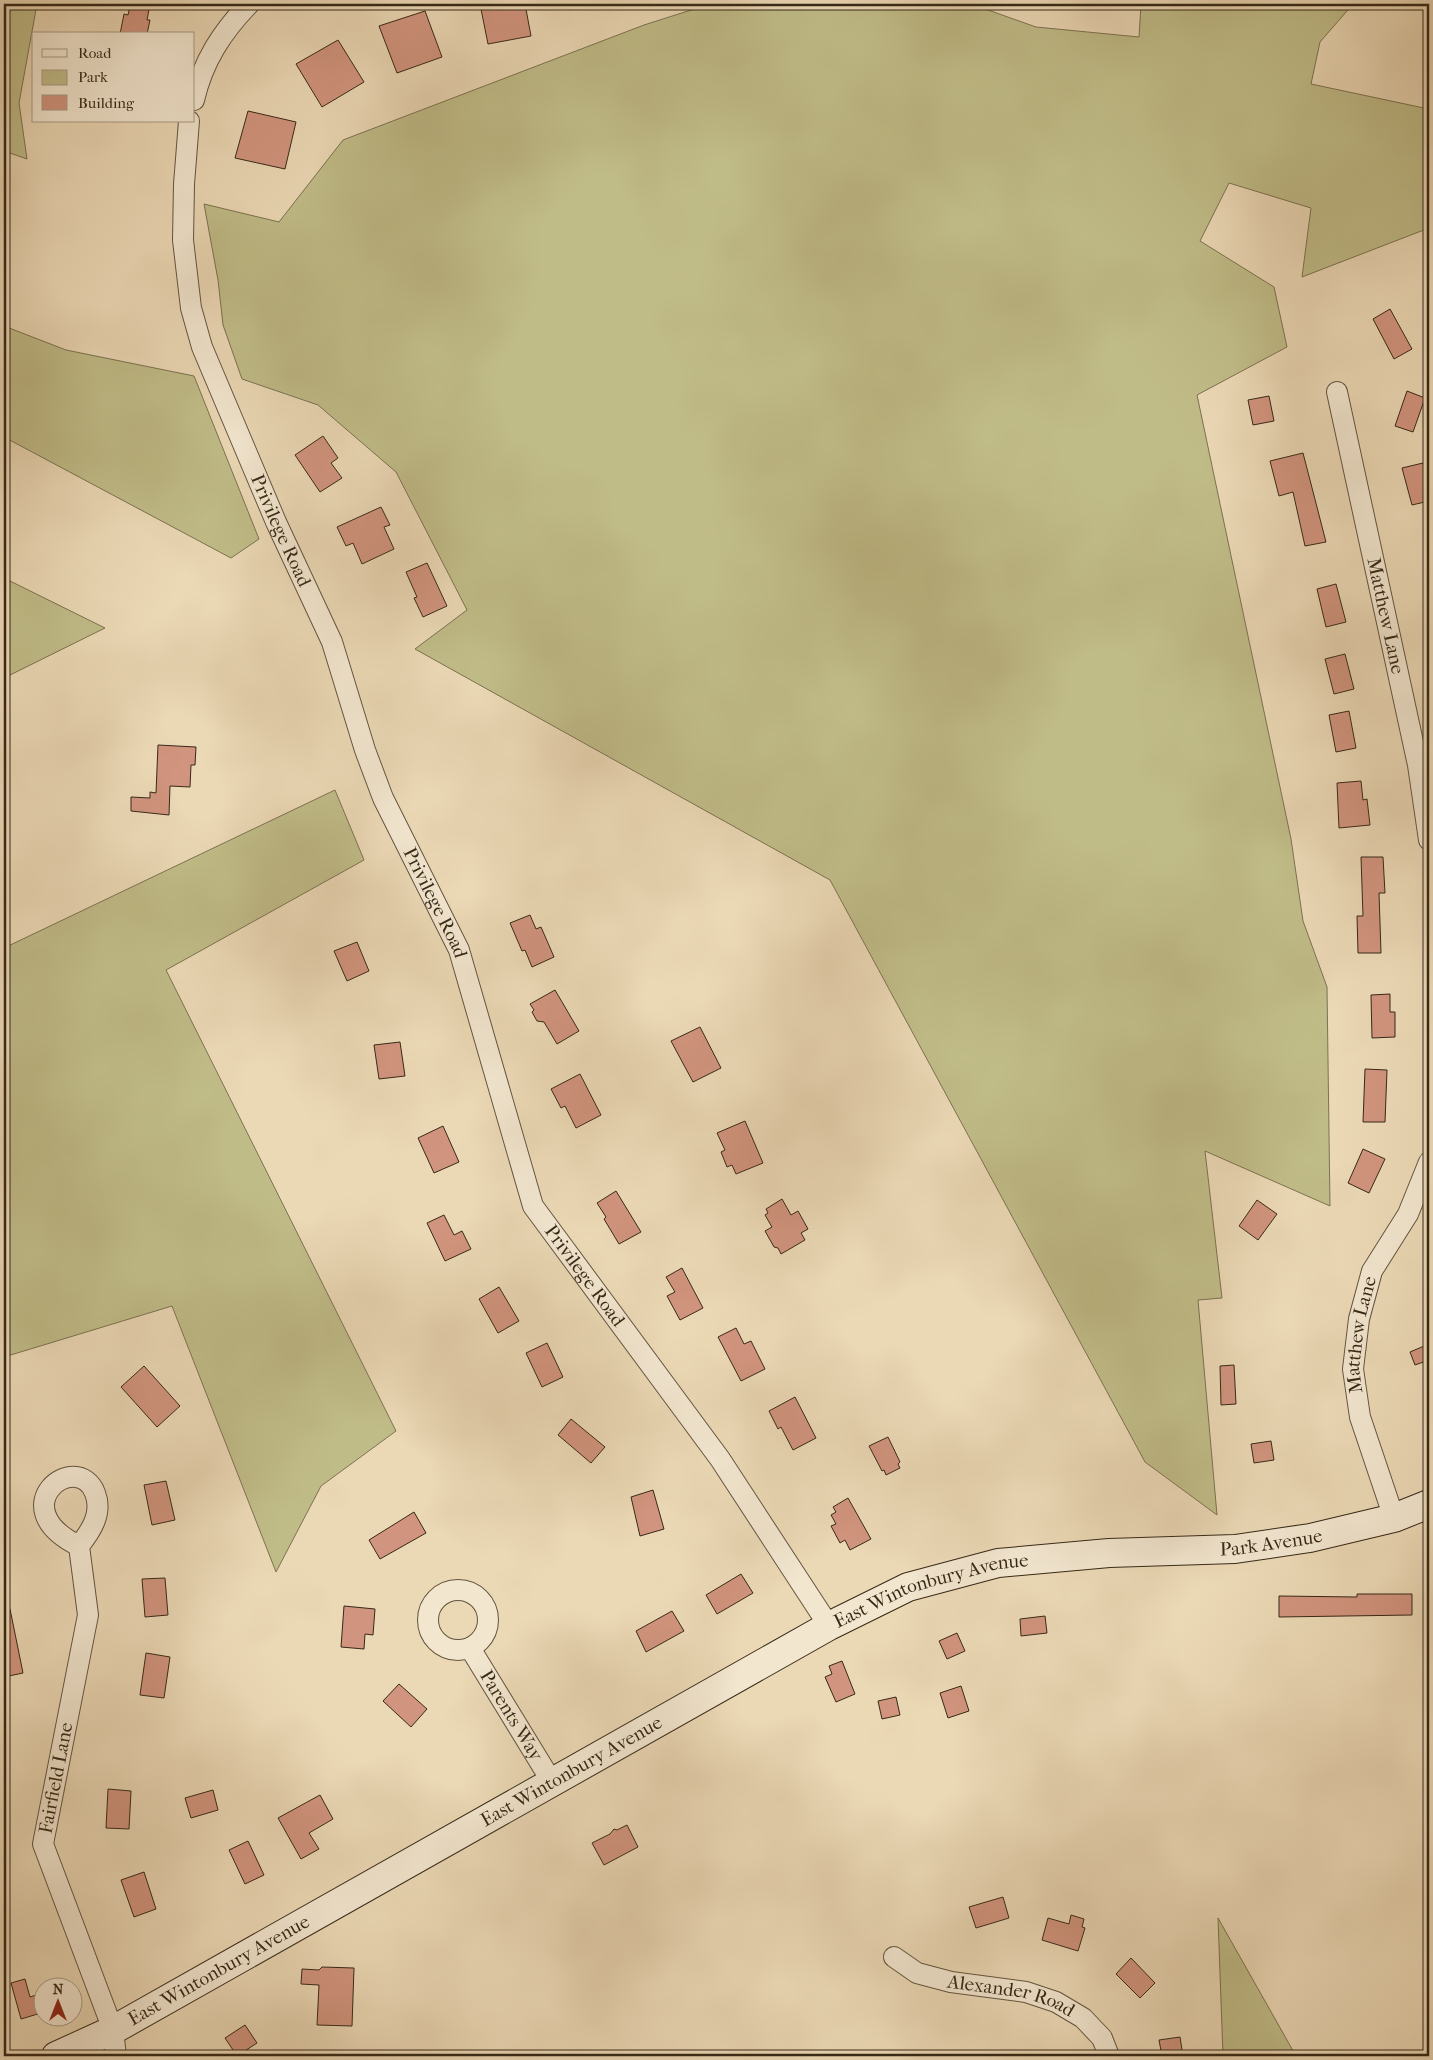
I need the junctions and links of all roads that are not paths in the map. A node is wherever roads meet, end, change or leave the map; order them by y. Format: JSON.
{"nodes":[{"id":1,"x":249,"y":4,"type":"edge"},
{"id":2,"x":195,"y":97,"type":"edge"},
{"id":3,"x":189,"y":122,"type":"edge"},
{"id":4,"x":1337,"y":392,"type":"dead end"},
{"id":5,"x":1429,"y":840,"type":"edge"},
{"id":6,"x":1429,"y":1162,"type":"edge"},
{"id":7,"x":1429,"y":1504,"type":"edge"},
{"id":8,"x":1394,"y":1518,"type":"junction"},
{"id":9,"x":79,"y":1546,"type":"dead end"},
{"id":10,"x":1109,"y":1553,"type":"joint"},
{"id":11,"x":829,"y":1626,"type":"junction"},
{"id":12,"x":470,"y":1648,"type":"dead end"},
{"id":13,"x":552,"y":1782,"type":"junction"},
{"id":14,"x":894,"y":1957,"type":"dead end"},
{"id":15,"x":114,"y":2043,"type":"edge"},
{"id":16,"x":56,"y":2056,"type":"edge"},
{"id":17,"x":1109,"y":2056,"type":"edge"}],
"edges":[{"from":1,"to":2,"type":"street"},
{"from":3,"to":11,"type":"street","name":"Privilege Road"},
{"from":4,"to":5,"type":"street","name":"Matthew Lane"},
{"from":6,"to":8,"type":"street","name":"Matthew Lane"},
{"from":7,"to":8,"type":"main road","name":"Park Avenue"},
{"from":8,"to":10,"type":"main road","name":"Park Avenue"},
{"from":9,"to":15,"type":"street","name":"Fairfield Lane"},
{"from":10,"to":11,"type":"main road","name":"East Wintonbury Avenue"},
{"from":11,"to":13,"type":"main road","name":"East Wintonbury Avenue"},
{"from":12,"to":13,"type":"street","name":"Parents Way"},
{"from":13,"to":15,"type":"main road","name":"East Wintonbury Avenue"},
{"from":14,"to":17,"type":"street","name":"Alexander Road"},
{"from":15,"to":16,"type":"main road","name":"East Wintonbury Avenue"}]}
